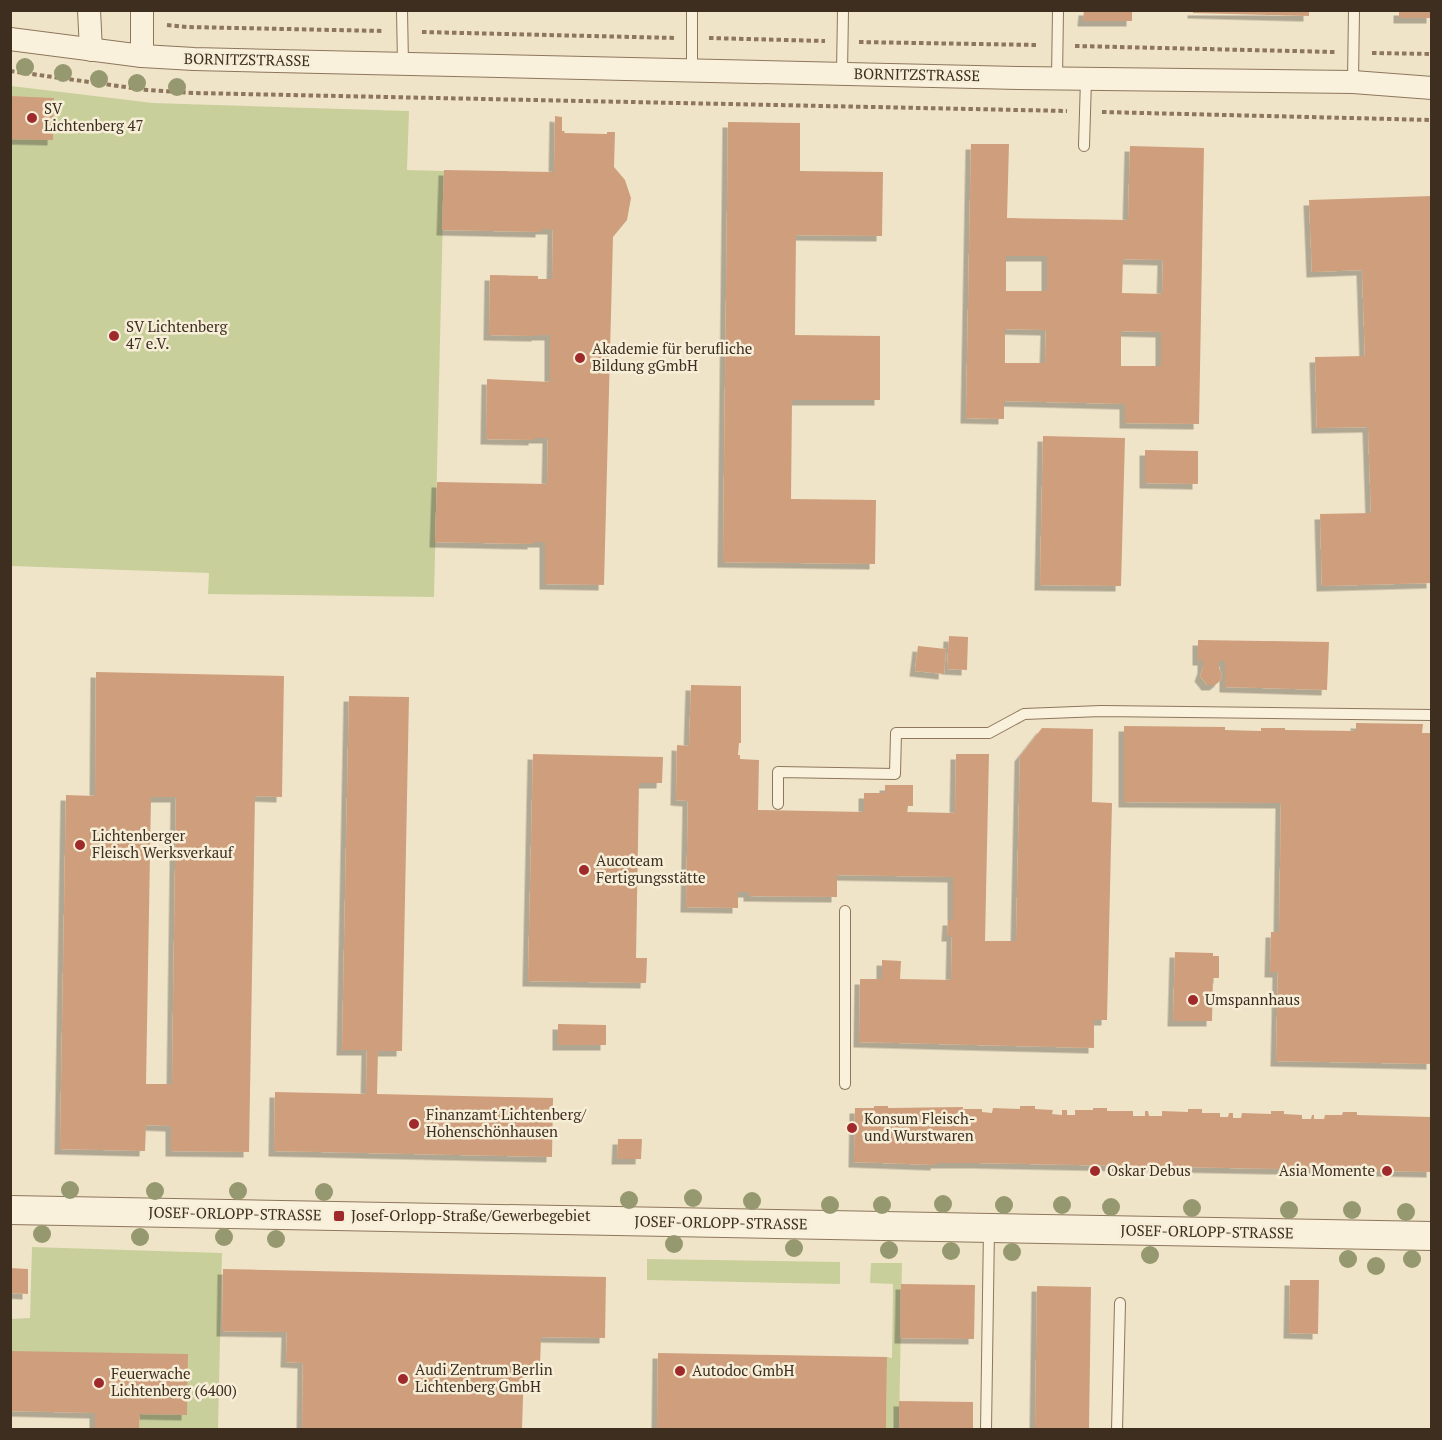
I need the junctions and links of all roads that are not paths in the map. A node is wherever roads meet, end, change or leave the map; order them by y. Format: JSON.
{"nodes":[{"id":1,"x":89,"y":10,"type":"edge"},
{"id":2,"x":402,"y":10,"type":"edge"},
{"id":3,"x":692,"y":10,"type":"edge"},
{"id":4,"x":843,"y":10,"type":"edge"},
{"id":5,"x":1058,"y":10,"type":"edge"},
{"id":6,"x":1354,"y":10,"type":"edge"},
{"id":7,"x":142,"y":16,"type":"edge"},
{"id":8,"x":10,"y":39,"type":"edge"},
{"id":9,"x":91,"y":50,"type":"junction"},
{"id":10,"x":142,"y":56,"type":"junction"},
{"id":11,"x":403,"y":64,"type":"junction"},
{"id":12,"x":692,"y":71,"type":"junction"},
{"id":13,"x":842,"y":73,"type":"junction"},
{"id":14,"x":1057,"y":78,"type":"junction"},
{"id":15,"x":1086,"y":79,"type":"junction"},
{"id":16,"x":1353,"y":82,"type":"junction"},
{"id":17,"x":1431,"y":88,"type":"edge"},
{"id":18,"x":1084,"y":146,"type":"dead end"},
{"id":19,"x":1431,"y":715,"type":"edge"},
{"id":20,"x":778,"y":804,"type":"dead end"},
{"id":21,"x":845,"y":912,"type":"dead end"},
{"id":22,"x":845,"y":1084,"type":"dead end"},
{"id":23,"x":10,"y":1210,"type":"edge"},
{"id":24,"x":989,"y":1228,"type":"junction"},
{"id":25,"x":1431,"y":1236,"type":"edge"},
{"id":26,"x":1120,"y":1303,"type":"dead end"},
{"id":27,"x":986,"y":1430,"type":"edge"},
{"id":28,"x":1117,"y":1430,"type":"edge"}],
"edges":[{"from":1,"to":9,"type":"street"},
{"from":2,"to":11,"type":"lane"},
{"from":3,"to":12,"type":"lane"},
{"from":4,"to":13,"type":"lane"},
{"from":5,"to":14,"type":"lane"},
{"from":6,"to":16,"type":"lane"},
{"from":7,"to":10,"type":"street"},
{"from":8,"to":9,"type":"street","name":"BORNITZSTRASSE"},
{"from":9,"to":10,"type":"street","name":"BORNITZSTRASSE"},
{"from":10,"to":11,"type":"street","name":"BORNITZSTRASSE"},
{"from":11,"to":12,"type":"street","name":"BORNITZSTRASSE"},
{"from":12,"to":13,"type":"street","name":"BORNITZSTRASSE"},
{"from":13,"to":14,"type":"street","name":"BORNITZSTRASSE"},
{"from":14,"to":15,"type":"street","name":"BORNITZSTRASSE"},
{"from":15,"to":16,"type":"street","name":"BORNITZSTRASSE"},
{"from":15,"to":18,"type":"lane"},
{"from":16,"to":17,"type":"street","name":"BORNITZSTRASSE"},
{"from":19,"to":20,"type":"lane"},
{"from":21,"to":22,"type":"lane"},
{"from":23,"to":24,"type":"street","name":"JOSEF-ORLOPP-STRASSE"},
{"from":24,"to":25,"type":"street","name":"JOSEF-ORLOPP-STRASSE"},
{"from":24,"to":27,"type":"lane"},
{"from":26,"to":28,"type":"lane"}]}
